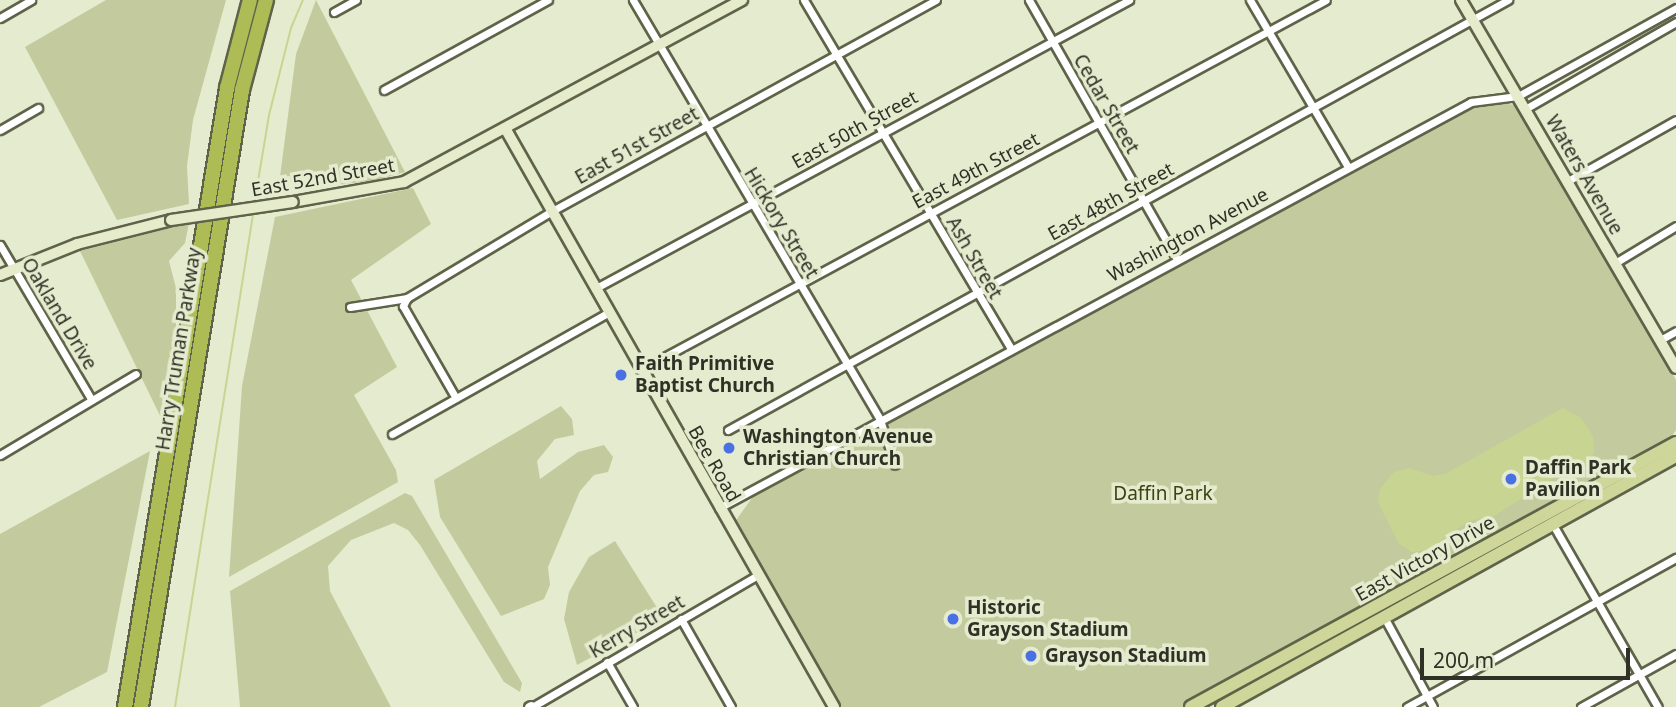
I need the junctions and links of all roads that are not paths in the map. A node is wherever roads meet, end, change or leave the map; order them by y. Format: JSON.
{"nodes":[{"id":1,"x":31,"y":0,"type":"edge"},
{"id":2,"x":240,"y":0,"type":"edge"},
{"id":3,"x":250,"y":0,"type":"edge"},
{"id":4,"x":266,"y":0,"type":"edge"},
{"id":5,"x":356,"y":0,"type":"edge"},
{"id":6,"x":548,"y":0,"type":"edge"},
{"id":7,"x":633,"y":0,"type":"edge"},
{"id":8,"x":742,"y":0,"type":"edge"},
{"id":9,"x":804,"y":0,"type":"edge"},
{"id":10,"x":936,"y":0,"type":"edge"},
{"id":11,"x":1029,"y":0,"type":"edge"},
{"id":12,"x":1129,"y":0,"type":"edge"},
{"id":13,"x":1250,"y":0,"type":"edge"},
{"id":14,"x":1326,"y":0,"type":"edge"},
{"id":15,"x":1461,"y":0,"type":"edge"},
{"id":16,"x":1508,"y":0,"type":"edge"},
{"id":17,"x":1676,"y":8,"type":"edge"},
{"id":18,"x":334,"y":12,"type":"dead end"},
{"id":19,"x":0,"y":18,"type":"edge"},
{"id":20,"x":1472,"y":20,"type":"junction"},
{"id":21,"x":1676,"y":22,"type":"edge"},
{"id":22,"x":1269,"y":32,"type":"junction"},
{"id":23,"x":1053,"y":41,"type":"junction"},
{"id":24,"x":659,"y":46,"type":"junction"},
{"id":25,"x":838,"y":52,"type":"junction"},
{"id":26,"x":384,"y":90,"type":"dead end"},
{"id":27,"x":1518,"y":96,"type":"junction"},
{"id":28,"x":38,"y":108,"type":"dead end"},
{"id":29,"x":1525,"y":109,"type":"junction"},
{"id":30,"x":1314,"y":111,"type":"junction"},
{"id":31,"x":222,"y":116,"type":"junction"},
{"id":32,"x":1676,"y":120,"type":"edge"},
{"id":33,"x":1099,"y":123,"type":"junction"},
{"id":34,"x":705,"y":125,"type":"junction"},
{"id":35,"x":505,"y":128,"type":"junction"},
{"id":36,"x":0,"y":130,"type":"edge"},
{"id":37,"x":883,"y":132,"type":"junction"},
{"id":38,"x":1348,"y":167,"type":"junction"},
{"id":39,"x":1566,"y":182,"type":"junction"},
{"id":40,"x":1143,"y":201,"type":"junction"},
{"id":41,"x":751,"y":205,"type":"junction"},
{"id":42,"x":552,"y":211,"type":"junction"},
{"id":43,"x":930,"y":213,"type":"junction"},
{"id":44,"x":1676,"y":226,"type":"edge"},
{"id":45,"x":0,"y":245,"type":"edge"},
{"id":46,"x":1177,"y":259,"type":"junction"},
{"id":47,"x":1615,"y":263,"type":"junction"},
{"id":48,"x":14,"y":269,"type":"junction"},
{"id":49,"x":0,"y":275,"type":"edge"},
{"id":50,"x":799,"y":285,"type":"junction"},
{"id":51,"x":596,"y":288,"type":"junction"},
{"id":52,"x":975,"y":294,"type":"junction"},
{"id":53,"x":407,"y":299,"type":"junction"},
{"id":54,"x":350,"y":307,"type":"dead end"},
{"id":55,"x":608,"y":313,"type":"junction"},
{"id":56,"x":1676,"y":331,"type":"edge"},
{"id":57,"x":1660,"y":340,"type":"junction"},
{"id":58,"x":1012,"y":349,"type":"junction"},
{"id":59,"x":847,"y":365,"type":"junction"},
{"id":60,"x":1676,"y":368,"type":"edge"},
{"id":61,"x":640,"y":370,"type":"junction"},
{"id":62,"x":136,"y":374,"type":"dead end"},
{"id":63,"x":194,"y":383,"type":"junction"},
{"id":64,"x":456,"y":398,"type":"junction"},
{"id":65,"x":91,"y":399,"type":"junction"},
{"id":66,"x":880,"y":421,"type":"junction"},
{"id":67,"x":728,"y":430,"type":"dead end"},
{"id":68,"x":392,"y":434,"type":"dead end"},
{"id":69,"x":1676,"y":435,"type":"edge"},
{"id":70,"x":1676,"y":443,"type":"edge"},
{"id":71,"x":1,"y":452,"type":"edge"},
{"id":72,"x":1676,"y":456,"type":"edge"},
{"id":73,"x":895,"y":466,"type":"dead end"},
{"id":74,"x":1627,"y":470,"type":"junction"},
{"id":75,"x":719,"y":508,"type":"junction"},
{"id":76,"x":1550,"y":519,"type":"junction"},
{"id":77,"x":1676,"y":558,"type":"edge"},
{"id":78,"x":758,"y":575,"type":"junction"},
{"id":79,"x":1397,"y":596,"type":"junction"},
{"id":80,"x":1598,"y":601,"type":"junction"},
{"id":81,"x":1384,"y":617,"type":"junction"},
{"id":82,"x":681,"y":619,"type":"junction"},
{"id":83,"x":1676,"y":654,"type":"edge"},
{"id":84,"x":607,"y":662,"type":"junction"},
{"id":85,"x":1639,"y":674,"type":"junction"},
{"id":86,"x":1427,"y":696,"type":"junction"},
{"id":87,"x":1211,"y":702,"type":"edge"},
{"id":88,"x":123,"y":707,"type":"edge"},
{"id":89,"x":141,"y":707,"type":"edge"},
{"id":90,"x":150,"y":707,"type":"edge"},
{"id":91,"x":531,"y":707,"type":"edge"},
{"id":92,"x":633,"y":707,"type":"edge"},
{"id":93,"x":731,"y":707,"type":"edge"},
{"id":94,"x":834,"y":707,"type":"edge"},
{"id":95,"x":1191,"y":707,"type":"edge"},
{"id":96,"x":1222,"y":707,"type":"edge"},
{"id":97,"x":1406,"y":707,"type":"edge"},
{"id":98,"x":1433,"y":707,"type":"edge"},
{"id":99,"x":1581,"y":707,"type":"edge"},
{"id":100,"x":1658,"y":707,"type":"edge"}],
"edges":[{"from":1,"to":19,"type":"street"},
{"from":2,"to":31,"type":"highway"},
{"from":3,"to":31,"type":"highway","name":"Harry Truman Parkway"},
{"from":4,"to":63,"type":"highway","name":"Harry Truman Parkway"},
{"from":5,"to":18,"type":"street"},
{"from":6,"to":26,"type":"street"},
{"from":7,"to":24,"type":"street","name":"Hickory Street"},
{"from":8,"to":24,"type":"main road","name":"East 52nd Street"},
{"from":9,"to":25,"type":"street","name":"Ash Street"},
{"from":10,"to":25,"type":"street","name":"East 51st Street"},
{"from":11,"to":23,"type":"street","name":"Cedar Street"},
{"from":12,"to":23,"type":"street","name":"East 50th Street"},
{"from":13,"to":22,"type":"street"},
{"from":14,"to":22,"type":"street","name":"East 49th Street"},
{"from":15,"to":20,"type":"main road","name":"Waters Avenue"},
{"from":16,"to":20,"type":"street","name":"East 48th Street"},
{"from":17,"to":27,"type":"street","name":"Washington Avenue"},
{"from":20,"to":27,"type":"main road","name":"Waters Avenue"},
{"from":20,"to":30,"type":"street","name":"East 48th Street"},
{"from":21,"to":29,"type":"street"},
{"from":22,"to":30,"type":"street"},
{"from":22,"to":33,"type":"street","name":"East 49th Street"},
{"from":23,"to":33,"type":"street","name":"Cedar Street"},
{"from":23,"to":37,"type":"street","name":"East 50th Street"},
{"from":24,"to":34,"type":"street","name":"Hickory Street"},
{"from":24,"to":35,"type":"main road","name":"East 52nd Street"},
{"from":25,"to":34,"type":"street","name":"East 51st Street"},
{"from":25,"to":37,"type":"street","name":"Ash Street"},
{"from":27,"to":29,"type":"main road","name":"Waters Avenue"},
{"from":27,"to":38,"type":"street","name":"Washington Avenue"},
{"from":28,"to":36,"type":"street"},
{"from":29,"to":39,"type":"main road","name":"Waters Avenue"},
{"from":30,"to":38,"type":"street"},
{"from":30,"to":40,"type":"street","name":"East 48th Street"},
{"from":31,"to":88,"type":"highway","name":"Harry Truman Parkway"},
{"from":32,"to":39,"type":"street"},
{"from":33,"to":40,"type":"street","name":"Cedar Street"},
{"from":33,"to":43,"type":"street","name":"East 49th Street"},
{"from":34,"to":41,"type":"street","name":"Hickory Street"},
{"from":34,"to":42,"type":"street","name":"East 51st Street"},
{"from":35,"to":42,"type":"main road","name":"Bee Road"},
{"from":35,"to":48,"type":"main road","name":"East 52nd Street","bridge":true},
{"from":37,"to":41,"type":"street","name":"East 50th Street"},
{"from":37,"to":43,"type":"street","name":"Ash Street"},
{"from":38,"to":46,"type":"street","name":"Washington Avenue"},
{"from":39,"to":47,"type":"main road","name":"Waters Avenue"},
{"from":40,"to":46,"type":"street","name":"Cedar Street"},
{"from":40,"to":52,"type":"street","name":"East 48th Street"},
{"from":41,"to":50,"type":"street","name":"Hickory Street"},
{"from":41,"to":51,"type":"street","name":"East 50th Street"},
{"from":42,"to":51,"type":"main road","name":"Bee Road"},
{"from":42,"to":53,"type":"street","name":"East 51st Street"},
{"from":43,"to":50,"type":"street","name":"East 49th Street"},
{"from":43,"to":52,"type":"street","name":"Ash Street"},
{"from":44,"to":47,"type":"street"},
{"from":45,"to":48,"type":"street","name":"Oakland Drive"},
{"from":46,"to":58,"type":"street","name":"Washington Avenue"},
{"from":47,"to":57,"type":"main road","name":"Waters Avenue"},
{"from":48,"to":49,"type":"main road","name":"East 52nd Street"},
{"from":48,"to":65,"type":"street","name":"Oakland Drive"},
{"from":50,"to":59,"type":"street","name":"Hickory Street"},
{"from":50,"to":61,"type":"street","name":"East 49th Street"},
{"from":51,"to":55,"type":"main road","name":"Bee Road"},
{"from":52,"to":58,"type":"street","name":"Ash Street"},
{"from":52,"to":59,"type":"street","name":"East 48th Street"},
{"from":53,"to":54,"type":"street","name":"East 51st Street"},
{"from":53,"to":64,"type":"street"},
{"from":55,"to":61,"type":"main road","name":"Bee Road"},
{"from":55,"to":64,"type":"street"},
{"from":56,"to":57,"type":"street"},
{"from":57,"to":60,"type":"main road","name":"Waters Avenue"},
{"from":58,"to":66,"type":"street","name":"Washington Avenue"},
{"from":59,"to":66,"type":"street","name":"Hickory Street"},
{"from":59,"to":67,"type":"street","name":"East 48th Street"},
{"from":61,"to":75,"type":"main road","name":"Bee Road"},
{"from":62,"to":65,"type":"street"},
{"from":63,"to":89,"type":"highway","name":"Harry Truman Parkway"},
{"from":63,"to":90,"type":"highway"},
{"from":64,"to":68,"type":"street"},
{"from":65,"to":71,"type":"street"},
{"from":66,"to":73,"type":"street","name":"Hickory Street"},
{"from":66,"to":75,"type":"street","name":"Washington Avenue"},
{"from":69,"to":74,"type":"main road"},
{"from":70,"to":74,"type":"main road","name":"East Victory Drive"},
{"from":72,"to":76,"type":"main road","name":"East Victory Drive"},
{"from":74,"to":76,"type":"main road","name":"East Victory Drive"},
{"from":75,"to":78,"type":"main road","name":"Bee Road"},
{"from":76,"to":79,"type":"main road","name":"East Victory Drive"},
{"from":76,"to":80,"type":"street"},
{"from":76,"to":81,"type":"main road","name":"East Victory Drive"},
{"from":77,"to":80,"type":"street"},
{"from":78,"to":82,"type":"street","name":"Kerry Street"},
{"from":78,"to":94,"type":"main road","name":"Bee Road"},
{"from":79,"to":81,"type":"main road"},
{"from":79,"to":87,"type":"main road","name":"East Victory Drive"},
{"from":80,"to":85,"type":"street"},
{"from":80,"to":86,"type":"street"},
{"from":81,"to":86,"type":"street"},
{"from":81,"to":96,"type":"main road","name":"East Victory Drive"},
{"from":82,"to":84,"type":"street","name":"Kerry Street"},
{"from":82,"to":93,"type":"street"},
{"from":83,"to":85,"type":"street"},
{"from":84,"to":91,"type":"street","name":"Kerry Street"},
{"from":84,"to":92,"type":"street"},
{"from":85,"to":99,"type":"street"},
{"from":85,"to":100,"type":"street"},
{"from":86,"to":97,"type":"street"},
{"from":86,"to":98,"type":"street"},
{"from":87,"to":95,"type":"main road","name":"East Victory Drive"}]}
